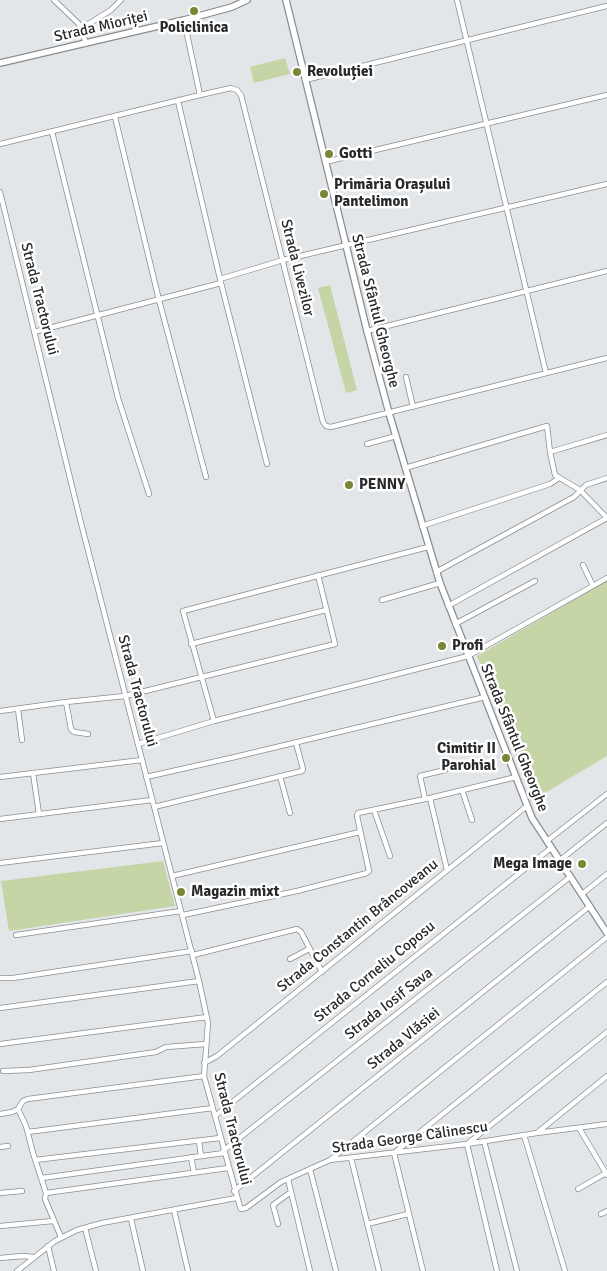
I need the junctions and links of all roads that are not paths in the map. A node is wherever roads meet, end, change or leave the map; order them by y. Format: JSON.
{"nodes":[{"id":1,"x":54,"y":0,"type":"edge"},
{"id":2,"x":121,"y":0,"type":"edge"},
{"id":3,"x":241,"y":0,"type":"edge"},
{"id":4,"x":247,"y":0,"type":"edge"},
{"id":5,"x":286,"y":0,"type":"edge"},
{"id":6,"x":457,"y":0,"type":"edge"},
{"id":7,"x":236,"y":6,"type":"junction"},
{"id":8,"x":607,"y":6,"type":"edge"},
{"id":9,"x":184,"y":20,"type":"junction"},
{"id":10,"x":82,"y":28,"type":"junction"},
{"id":11,"x":467,"y":40,"type":"junction"},
{"id":12,"x":86,"y":43,"type":"junction"},
{"id":13,"x":0,"y":63,"type":"edge"},
{"id":14,"x":305,"y":80,"type":"junction"},
{"id":15,"x":200,"y":95,"type":"junction"},
{"id":16,"x":607,"y":95,"type":"edge"},
{"id":17,"x":178,"y":101,"type":"junction"},
{"id":18,"x":114,"y":117,"type":"junction"},
{"id":19,"x":487,"y":124,"type":"junction"},
{"id":20,"x":52,"y":132,"type":"junction"},
{"id":21,"x":0,"y":144,"type":"edge"},
{"id":22,"x":325,"y":162,"type":"junction"},
{"id":23,"x":607,"y":184,"type":"edge"},
{"id":24,"x":0,"y":192,"type":"edge"},
{"id":25,"x":507,"y":208,"type":"junction"},
{"id":26,"x":345,"y":246,"type":"junction"},
{"id":27,"x":283,"y":260,"type":"junction"},
{"id":28,"x":607,"y":271,"type":"edge"},
{"id":29,"x":220,"y":282,"type":"junction"},
{"id":30,"x":527,"y":291,"type":"junction"},
{"id":31,"x":159,"y":300,"type":"junction"},
{"id":32,"x":97,"y":316,"type":"junction"},
{"id":33,"x":367,"y":331,"type":"junction"},
{"id":34,"x":34,"y":332,"type":"junction"},
{"id":35,"x":607,"y":358,"type":"edge"},
{"id":36,"x":546,"y":373,"type":"junction"},
{"id":37,"x":406,"y":377,"type":"dead end"},
{"id":38,"x":413,"y":407,"type":"junction"},
{"id":39,"x":389,"y":413,"type":"junction"},
{"id":40,"x":607,"y":435,"type":"edge"},
{"id":41,"x":396,"y":436,"type":"junction"},
{"id":42,"x":367,"y":444,"type":"dead end"},
{"id":43,"x":550,"y":452,"type":"junction"},
{"id":44,"x":268,"y":464,"type":"dead end"},
{"id":45,"x":405,"y":468,"type":"junction"},
{"id":46,"x":206,"y":477,"type":"dead end"},
{"id":47,"x":559,"y":478,"type":"junction"},
{"id":48,"x":607,"y":478,"type":"edge"},
{"id":49,"x":580,"y":490,"type":"junction"},
{"id":50,"x":148,"y":494,"type":"dead end"},
{"id":51,"x":607,"y":518,"type":"edge"},
{"id":52,"x":422,"y":526,"type":"junction"},
{"id":53,"x":428,"y":547,"type":"junction"},
{"id":54,"x":583,"y":566,"type":"dead end"},
{"id":55,"x":436,"y":572,"type":"junction"},
{"id":56,"x":318,"y":575,"type":"junction"},
{"id":57,"x":607,"y":578,"type":"edge"},
{"id":58,"x":535,"y":581,"type":"dead end"},
{"id":59,"x":440,"y":583,"type":"junction"},
{"id":60,"x":593,"y":586,"type":"junction"},
{"id":61,"x":382,"y":600,"type":"dead end"},
{"id":62,"x":448,"y":606,"type":"junction"},
{"id":63,"x":326,"y":610,"type":"junction"},
{"id":64,"x":456,"y":624,"type":"junction"},
{"id":65,"x":191,"y":644,"type":"junction"},
{"id":66,"x":468,"y":656,"type":"junction"},
{"id":67,"x":200,"y":677,"type":"junction"},
{"id":68,"x":125,"y":696,"type":"junction"},
{"id":69,"x":485,"y":697,"type":"junction"},
{"id":70,"x":66,"y":702,"type":"junction"},
{"id":71,"x":18,"y":709,"type":"junction"},
{"id":72,"x":0,"y":712,"type":"edge"},
{"id":73,"x":214,"y":721,"type":"junction"},
{"id":74,"x":88,"y":734,"type":"dead end"},
{"id":75,"x":22,"y":740,"type":"dead end"},
{"id":76,"x":296,"y":743,"type":"junction"},
{"id":77,"x":138,"y":744,"type":"junction"},
{"id":78,"x":142,"y":760,"type":"junction"},
{"id":79,"x":445,"y":770,"type":"dead end"},
{"id":80,"x":32,"y":773,"type":"junction"},
{"id":81,"x":280,"y":776,"type":"junction"},
{"id":82,"x":0,"y":777,"type":"edge"},
{"id":83,"x":146,"y":777,"type":"junction"},
{"id":84,"x":516,"y":777,"type":"junction"},
{"id":85,"x":462,"y":790,"type":"junction"},
{"id":86,"x":607,"y":794,"type":"edge"},
{"id":87,"x":427,"y":798,"type":"junction"},
{"id":88,"x":152,"y":800,"type":"junction"},
{"id":89,"x":527,"y":806,"type":"junction"},
{"id":90,"x":154,"y":807,"type":"junction"},
{"id":91,"x":374,"y":810,"type":"junction"},
{"id":92,"x":290,"y":812,"type":"dead end"},
{"id":93,"x":39,"y":814,"type":"junction"},
{"id":94,"x":0,"y":819,"type":"edge"},
{"id":95,"x":472,"y":820,"type":"dead end"},
{"id":96,"x":607,"y":822,"type":"edge"},
{"id":97,"x":360,"y":832,"type":"junction"},
{"id":98,"x":547,"y":842,"type":"junction"},
{"id":99,"x":163,"y":843,"type":"junction"},
{"id":100,"x":551,"y":848,"type":"junction"},
{"id":101,"x":390,"y":856,"type":"dead end"},
{"id":102,"x":560,"y":861,"type":"junction"},
{"id":103,"x":0,"y":863,"type":"edge"},
{"id":104,"x":447,"y":870,"type":"junction"},
{"id":105,"x":607,"y":874,"type":"edge"},
{"id":106,"x":172,"y":876,"type":"junction"},
{"id":107,"x":570,"y":877,"type":"junction"},
{"id":108,"x":582,"y":894,"type":"junction"},
{"id":109,"x":590,"y":906,"type":"junction"},
{"id":110,"x":182,"y":913,"type":"junction"},
{"id":111,"x":607,"y":932,"type":"edge"},
{"id":112,"x":16,"y":934,"type":"dead end"},
{"id":113,"x":607,"y":937,"type":"edge"},
{"id":114,"x":310,"y":949,"type":"junction"},
{"id":115,"x":193,"y":953,"type":"junction"},
{"id":116,"x":290,"y":959,"type":"dead end"},
{"id":117,"x":322,"y":972,"type":"junction"},
{"id":118,"x":0,"y":978,"type":"edge"},
{"id":119,"x":199,"y":981,"type":"junction"},
{"id":120,"x":607,"y":982,"type":"edge"},
{"id":121,"x":0,"y":1008,"type":"edge"},
{"id":122,"x":207,"y":1017,"type":"junction"},
{"id":123,"x":607,"y":1032,"type":"edge"},
{"id":124,"x":0,"y":1044,"type":"edge"},
{"id":125,"x":206,"y":1044,"type":"junction"},
{"id":126,"x":204,"y":1063,"type":"junction"},
{"id":127,"x":3,"y":1071,"type":"dead end"},
{"id":128,"x":204,"y":1076,"type":"junction"},
{"id":129,"x":607,"y":1076,"type":"edge"},
{"id":130,"x":213,"y":1108,"type":"junction"},
{"id":131,"x":18,"y":1109,"type":"junction"},
{"id":132,"x":0,"y":1114,"type":"edge"},
{"id":133,"x":215,"y":1116,"type":"junction"},
{"id":134,"x":607,"y":1124,"type":"edge"},
{"id":135,"x":579,"y":1128,"type":"junction"},
{"id":136,"x":28,"y":1132,"type":"junction"},
{"id":137,"x":537,"y":1132,"type":"junction"},
{"id":138,"x":524,"y":1135,"type":"junction"},
{"id":139,"x":220,"y":1138,"type":"junction"},
{"id":140,"x":199,"y":1141,"type":"junction"},
{"id":141,"x":484,"y":1141,"type":"junction"},
{"id":142,"x":467,"y":1144,"type":"junction"},
{"id":143,"x":8,"y":1146,"type":"dead end"},
{"id":144,"x":0,"y":1147,"type":"edge"},
{"id":145,"x":224,"y":1152,"type":"junction"},
{"id":146,"x":394,"y":1153,"type":"junction"},
{"id":147,"x":201,"y":1156,"type":"junction"},
{"id":148,"x":192,"y":1157,"type":"junction"},
{"id":149,"x":351,"y":1158,"type":"junction"},
{"id":150,"x":35,"y":1160,"type":"junction"},
{"id":151,"x":330,"y":1160,"type":"junction"},
{"id":152,"x":228,"y":1168,"type":"junction"},
{"id":153,"x":310,"y":1169,"type":"junction"},
{"id":154,"x":194,"y":1173,"type":"junction"},
{"id":155,"x":607,"y":1174,"type":"edge"},
{"id":156,"x":42,"y":1178,"type":"junction"},
{"id":157,"x":288,"y":1179,"type":"junction"},
{"id":158,"x":578,"y":1189,"type":"dead end"},
{"id":159,"x":22,"y":1190,"type":"dead end"},
{"id":160,"x":234,"y":1191,"type":"junction"},
{"id":161,"x":291,"y":1192,"type":"junction"},
{"id":162,"x":0,"y":1193,"type":"edge"},
{"id":163,"x":46,"y":1193,"type":"junction"},
{"id":164,"x":236,"y":1198,"type":"junction"},
{"id":165,"x":174,"y":1210,"type":"junction"},
{"id":166,"x":607,"y":1211,"type":"edge"},
{"id":167,"x":408,"y":1214,"type":"junction"},
{"id":168,"x":601,"y":1214,"type":"dead end"},
{"id":169,"x":131,"y":1219,"type":"junction"},
{"id":170,"x":53,"y":1221,"type":"junction"},
{"id":171,"x":278,"y":1224,"type":"dead end"},
{"id":172,"x":367,"y":1224,"type":"junction"},
{"id":173,"x":0,"y":1226,"type":"edge"},
{"id":174,"x":85,"y":1228,"type":"junction"},
{"id":175,"x":61,"y":1237,"type":"junction"},
{"id":176,"x":48,"y":1246,"type":"junction"},
{"id":177,"x":33,"y":1257,"type":"junction"},
{"id":178,"x":0,"y":1258,"type":"edge"},
{"id":179,"x":17,"y":1271,"type":"edge"},
{"id":180,"x":54,"y":1271,"type":"edge"},
{"id":181,"x":96,"y":1271,"type":"edge"},
{"id":182,"x":143,"y":1271,"type":"edge"},
{"id":183,"x":188,"y":1271,"type":"edge"},
{"id":184,"x":310,"y":1271,"type":"edge"},
{"id":185,"x":336,"y":1271,"type":"edge"},
{"id":186,"x":379,"y":1271,"type":"edge"},
{"id":187,"x":423,"y":1271,"type":"edge"},
{"id":188,"x":497,"y":1271,"type":"edge"},
{"id":189,"x":517,"y":1271,"type":"edge"},
{"id":190,"x":566,"y":1271,"type":"edge"}],
"edges":[{"from":1,"to":10,"type":"street"},
{"from":2,"to":10,"type":"street"},
{"from":3,"to":7,"type":"street"},
{"from":4,"to":7,"type":"street","name":"Strada Mioriței"},
{"from":5,"to":14,"type":"street","name":"Strada Sfântul Gheorghe"},
{"from":6,"to":11,"type":"street"},
{"from":7,"to":9,"type":"street","name":"Strada Mioriței"},
{"from":8,"to":11,"type":"street"},
{"from":9,"to":12,"type":"street","name":"Strada Mioriței"},
{"from":9,"to":15,"type":"street"},
{"from":10,"to":12,"type":"street"},
{"from":11,"to":14,"type":"street"},
{"from":11,"to":19,"type":"street"},
{"from":12,"to":13,"type":"street","name":"Strada Mioriței"},
{"from":14,"to":22,"type":"street","name":"Strada Sfântul Gheorghe"},
{"from":15,"to":17,"type":"street","name":"Strada Livezilor"},
{"from":15,"to":27,"type":"street","name":"Strada Livezilor"},
{"from":16,"to":19,"type":"street"},
{"from":17,"to":18,"type":"street","name":"Strada Livezilor"},
{"from":17,"to":29,"type":"street"},
{"from":18,"to":20,"type":"street","name":"Strada Livezilor"},
{"from":18,"to":31,"type":"street"},
{"from":19,"to":22,"type":"street"},
{"from":19,"to":25,"type":"street"},
{"from":20,"to":21,"type":"street","name":"Strada Livezilor"},
{"from":20,"to":32,"type":"street"},
{"from":22,"to":26,"type":"street","name":"Strada Sfântul Gheorghe"},
{"from":23,"to":25,"type":"street"},
{"from":24,"to":34,"type":"street","name":"Strada Tractorului"},
{"from":25,"to":26,"type":"street"},
{"from":25,"to":30,"type":"street"},
{"from":26,"to":27,"type":"street"},
{"from":26,"to":33,"type":"street","name":"Strada Sfântul Gheorghe"},
{"from":27,"to":29,"type":"street"},
{"from":27,"to":39,"type":"street","name":"Strada Livezilor"},
{"from":28,"to":30,"type":"street"},
{"from":29,"to":31,"type":"street"},
{"from":29,"to":44,"type":"street"},
{"from":30,"to":33,"type":"street"},
{"from":30,"to":36,"type":"street"},
{"from":31,"to":32,"type":"street"},
{"from":31,"to":46,"type":"street"},
{"from":32,"to":34,"type":"street"},
{"from":32,"to":50,"type":"street"},
{"from":33,"to":39,"type":"street","name":"Strada Sfântul Gheorghe"},
{"from":34,"to":68,"type":"street","name":"Strada Tractorului"},
{"from":35,"to":36,"type":"street"},
{"from":36,"to":38,"type":"street"},
{"from":37,"to":38,"type":"street"},
{"from":38,"to":39,"type":"street"},
{"from":39,"to":41,"type":"street","name":"Strada Sfântul Gheorghe"},
{"from":40,"to":43,"type":"street"},
{"from":41,"to":42,"type":"street"},
{"from":41,"to":45,"type":"street","name":"Strada Sfântul Gheorghe"},
{"from":43,"to":45,"type":"street"},
{"from":43,"to":47,"type":"street"},
{"from":45,"to":52,"type":"street","name":"Strada Sfântul Gheorghe"},
{"from":47,"to":49,"type":"street"},
{"from":47,"to":52,"type":"street"},
{"from":48,"to":49,"type":"street"},
{"from":49,"to":51,"type":"street"},
{"from":49,"to":55,"type":"street"},
{"from":51,"to":62,"type":"street"},
{"from":52,"to":53,"type":"street","name":"Strada Sfântul Gheorghe"},
{"from":53,"to":55,"type":"street","name":"Strada Sfântul Gheorghe"},
{"from":53,"to":56,"type":"street"},
{"from":54,"to":60,"type":"street"},
{"from":55,"to":59,"type":"street","name":"Strada Sfântul Gheorghe"},
{"from":56,"to":63,"type":"street"},
{"from":56,"to":65,"type":"street"},
{"from":57,"to":60,"type":"street"},
{"from":58,"to":64,"type":"street"},
{"from":59,"to":61,"type":"street"},
{"from":59,"to":62,"type":"street","name":"Strada Sfântul Gheorghe"},
{"from":60,"to":66,"type":"street"},
{"from":62,"to":64,"type":"street","name":"Strada Sfântul Gheorghe"},
{"from":63,"to":65,"type":"street"},
{"from":63,"to":67,"type":"street"},
{"from":64,"to":66,"type":"street","name":"Strada Sfântul Gheorghe"},
{"from":65,"to":67,"type":"street"},
{"from":66,"to":69,"type":"street","name":"Strada Sfântul Gheorghe"},
{"from":66,"to":73,"type":"street"},
{"from":67,"to":68,"type":"street"},
{"from":67,"to":73,"type":"street"},
{"from":68,"to":70,"type":"street"},
{"from":68,"to":77,"type":"street","name":"Strada Tractorului"},
{"from":69,"to":76,"type":"street"},
{"from":69,"to":84,"type":"street","name":"Strada Sfântul Gheorghe"},
{"from":70,"to":71,"type":"street"},
{"from":70,"to":74,"type":"street"},
{"from":71,"to":72,"type":"street"},
{"from":71,"to":75,"type":"street"},
{"from":73,"to":77,"type":"street"},
{"from":76,"to":81,"type":"street"},
{"from":76,"to":83,"type":"street"},
{"from":77,"to":78,"type":"street","name":"Strada Tractorului"},
{"from":78,"to":80,"type":"street"},
{"from":78,"to":83,"type":"street","name":"Strada Tractorului"},
{"from":79,"to":87,"type":"street"},
{"from":80,"to":82,"type":"street"},
{"from":80,"to":93,"type":"street"},
{"from":81,"to":90,"type":"street"},
{"from":81,"to":92,"type":"street"},
{"from":83,"to":88,"type":"street","name":"Strada Tractorului"},
{"from":84,"to":85,"type":"street"},
{"from":84,"to":89,"type":"street","name":"Strada Sfântul Gheorghe"},
{"from":85,"to":87,"type":"street"},
{"from":85,"to":95,"type":"street"},
{"from":86,"to":98,"type":"street"},
{"from":87,"to":91,"type":"street"},
{"from":87,"to":104,"type":"street"},
{"from":88,"to":90,"type":"street","name":"Strada Tractorului"},
{"from":88,"to":93,"type":"street"},
{"from":89,"to":98,"type":"street","name":"Strada Sfântul Gheorghe"},
{"from":89,"to":104,"type":"street","name":"Strada Constantin Brâncoveanu"},
{"from":90,"to":99,"type":"street","name":"Strada Tractorului"},
{"from":91,"to":97,"type":"street"},
{"from":91,"to":101,"type":"street"},
{"from":93,"to":94,"type":"street"},
{"from":96,"to":102,"type":"street"},
{"from":97,"to":106,"type":"street"},
{"from":97,"to":110,"type":"street"},
{"from":98,"to":100,"type":"street","name":"Strada Sfântul Gheorghe"},
{"from":99,"to":103,"type":"street"},
{"from":99,"to":106,"type":"street","name":"Strada Tractorului"},
{"from":100,"to":102,"type":"street","name":"Strada Sfântul Gheorghe"},
{"from":100,"to":133,"type":"street","name":"Strada Corneliu Coposu"},
{"from":102,"to":107,"type":"street","name":"Strada Sfântul Gheorghe"},
{"from":104,"to":117,"type":"street","name":"Strada Constantin Brâncoveanu"},
{"from":105,"to":108,"type":"street"},
{"from":106,"to":110,"type":"street","name":"Strada Tractorului"},
{"from":107,"to":108,"type":"street","name":"Strada Sfântul Gheorghe"},
{"from":107,"to":145,"type":"street","name":"Strada Iosif Sava"},
{"from":108,"to":109,"type":"street","name":"Strada Sfântul Gheorghe"},
{"from":109,"to":111,"type":"street","name":"Strada Sfântul Gheorghe"},
{"from":109,"to":160,"type":"street","name":"Strada Vlăsiei"},
{"from":110,"to":112,"type":"street"},
{"from":110,"to":115,"type":"street","name":"Strada Tractorului"},
{"from":113,"to":151,"type":"street"},
{"from":114,"to":115,"type":"street"},
{"from":114,"to":116,"type":"street"},
{"from":114,"to":117,"type":"street"},
{"from":115,"to":118,"type":"street"},
{"from":115,"to":119,"type":"street","name":"Strada Tractorului"},
{"from":117,"to":126,"type":"street","name":"Strada Constantin Brâncoveanu"},
{"from":119,"to":121,"type":"street"},
{"from":119,"to":122,"type":"street","name":"Strada Tractorului"},
{"from":120,"to":146,"type":"street"},
{"from":122,"to":124,"type":"street"},
{"from":122,"to":125,"type":"street","name":"Strada Tractorului"},
{"from":123,"to":142,"type":"street"},
{"from":125,"to":126,"type":"street","name":"Strada Tractorului"},
{"from":125,"to":127,"type":"street"},
{"from":126,"to":128,"type":"street","name":"Strada Tractorului"},
{"from":128,"to":130,"type":"street","name":"Strada Tractorului"},
{"from":128,"to":131,"type":"street"},
{"from":129,"to":137,"type":"street"},
{"from":130,"to":133,"type":"street","name":"Strada Tractorului"},
{"from":130,"to":136,"type":"street"},
{"from":131,"to":132,"type":"street"},
{"from":131,"to":136,"type":"street"},
{"from":133,"to":139,"type":"street","name":"Strada Tractorului"},
{"from":134,"to":135,"type":"street","name":"Strada George Călinescu"},
{"from":135,"to":137,"type":"street","name":"Strada George Călinescu"},
{"from":135,"to":155,"type":"street"},
{"from":136,"to":150,"type":"street"},
{"from":137,"to":138,"type":"street","name":"Strada George Călinescu"},
{"from":138,"to":141,"type":"street","name":"Strada George Călinescu"},
{"from":138,"to":190,"type":"street"},
{"from":139,"to":140,"type":"street"},
{"from":139,"to":145,"type":"street","name":"Strada Tractorului"},
{"from":140,"to":147,"type":"street"},
{"from":140,"to":150,"type":"street"},
{"from":141,"to":142,"type":"street","name":"Strada George Călinescu"},
{"from":141,"to":189,"type":"street"},
{"from":142,"to":146,"type":"street","name":"Strada George Călinescu"},
{"from":142,"to":188,"type":"street"},
{"from":143,"to":144,"type":"street"},
{"from":145,"to":147,"type":"street"},
{"from":145,"to":152,"type":"street","name":"Strada Tractorului"},
{"from":146,"to":149,"type":"street","name":"Strada George Călinescu"},
{"from":146,"to":167,"type":"street"},
{"from":147,"to":148,"type":"street"},
{"from":148,"to":154,"type":"street"},
{"from":148,"to":156,"type":"street"},
{"from":149,"to":151,"type":"street","name":"Strada George Călinescu"},
{"from":149,"to":172,"type":"street"},
{"from":150,"to":156,"type":"street"},
{"from":151,"to":153,"type":"street","name":"Strada George Călinescu"},
{"from":152,"to":154,"type":"street"},
{"from":152,"to":160,"type":"street","name":"Strada Tractorului"},
{"from":153,"to":157,"type":"street","name":"Strada George Călinescu"},
{"from":153,"to":185,"type":"street"},
{"from":154,"to":163,"type":"street"},
{"from":155,"to":158,"type":"street"},
{"from":156,"to":163,"type":"street"},
{"from":157,"to":161,"type":"street"},
{"from":157,"to":164,"type":"street","name":"Strada George Călinescu"},
{"from":159,"to":162,"type":"street"},
{"from":160,"to":164,"type":"street","name":"Strada Tractorului"},
{"from":161,"to":171,"type":"street"},
{"from":161,"to":184,"type":"street"},
{"from":163,"to":170,"type":"street"},
{"from":164,"to":165,"type":"street"},
{"from":165,"to":169,"type":"street"},
{"from":165,"to":183,"type":"street"},
{"from":166,"to":168,"type":"street"},
{"from":167,"to":172,"type":"street"},
{"from":167,"to":187,"type":"street"},
{"from":169,"to":174,"type":"street"},
{"from":169,"to":182,"type":"street"},
{"from":170,"to":173,"type":"street"},
{"from":170,"to":175,"type":"street"},
{"from":172,"to":186,"type":"street"},
{"from":174,"to":175,"type":"street"},
{"from":174,"to":181,"type":"street"},
{"from":175,"to":176,"type":"street"},
{"from":176,"to":177,"type":"street"},
{"from":176,"to":180,"type":"street"},
{"from":177,"to":178,"type":"street"},
{"from":177,"to":179,"type":"street"}]}
